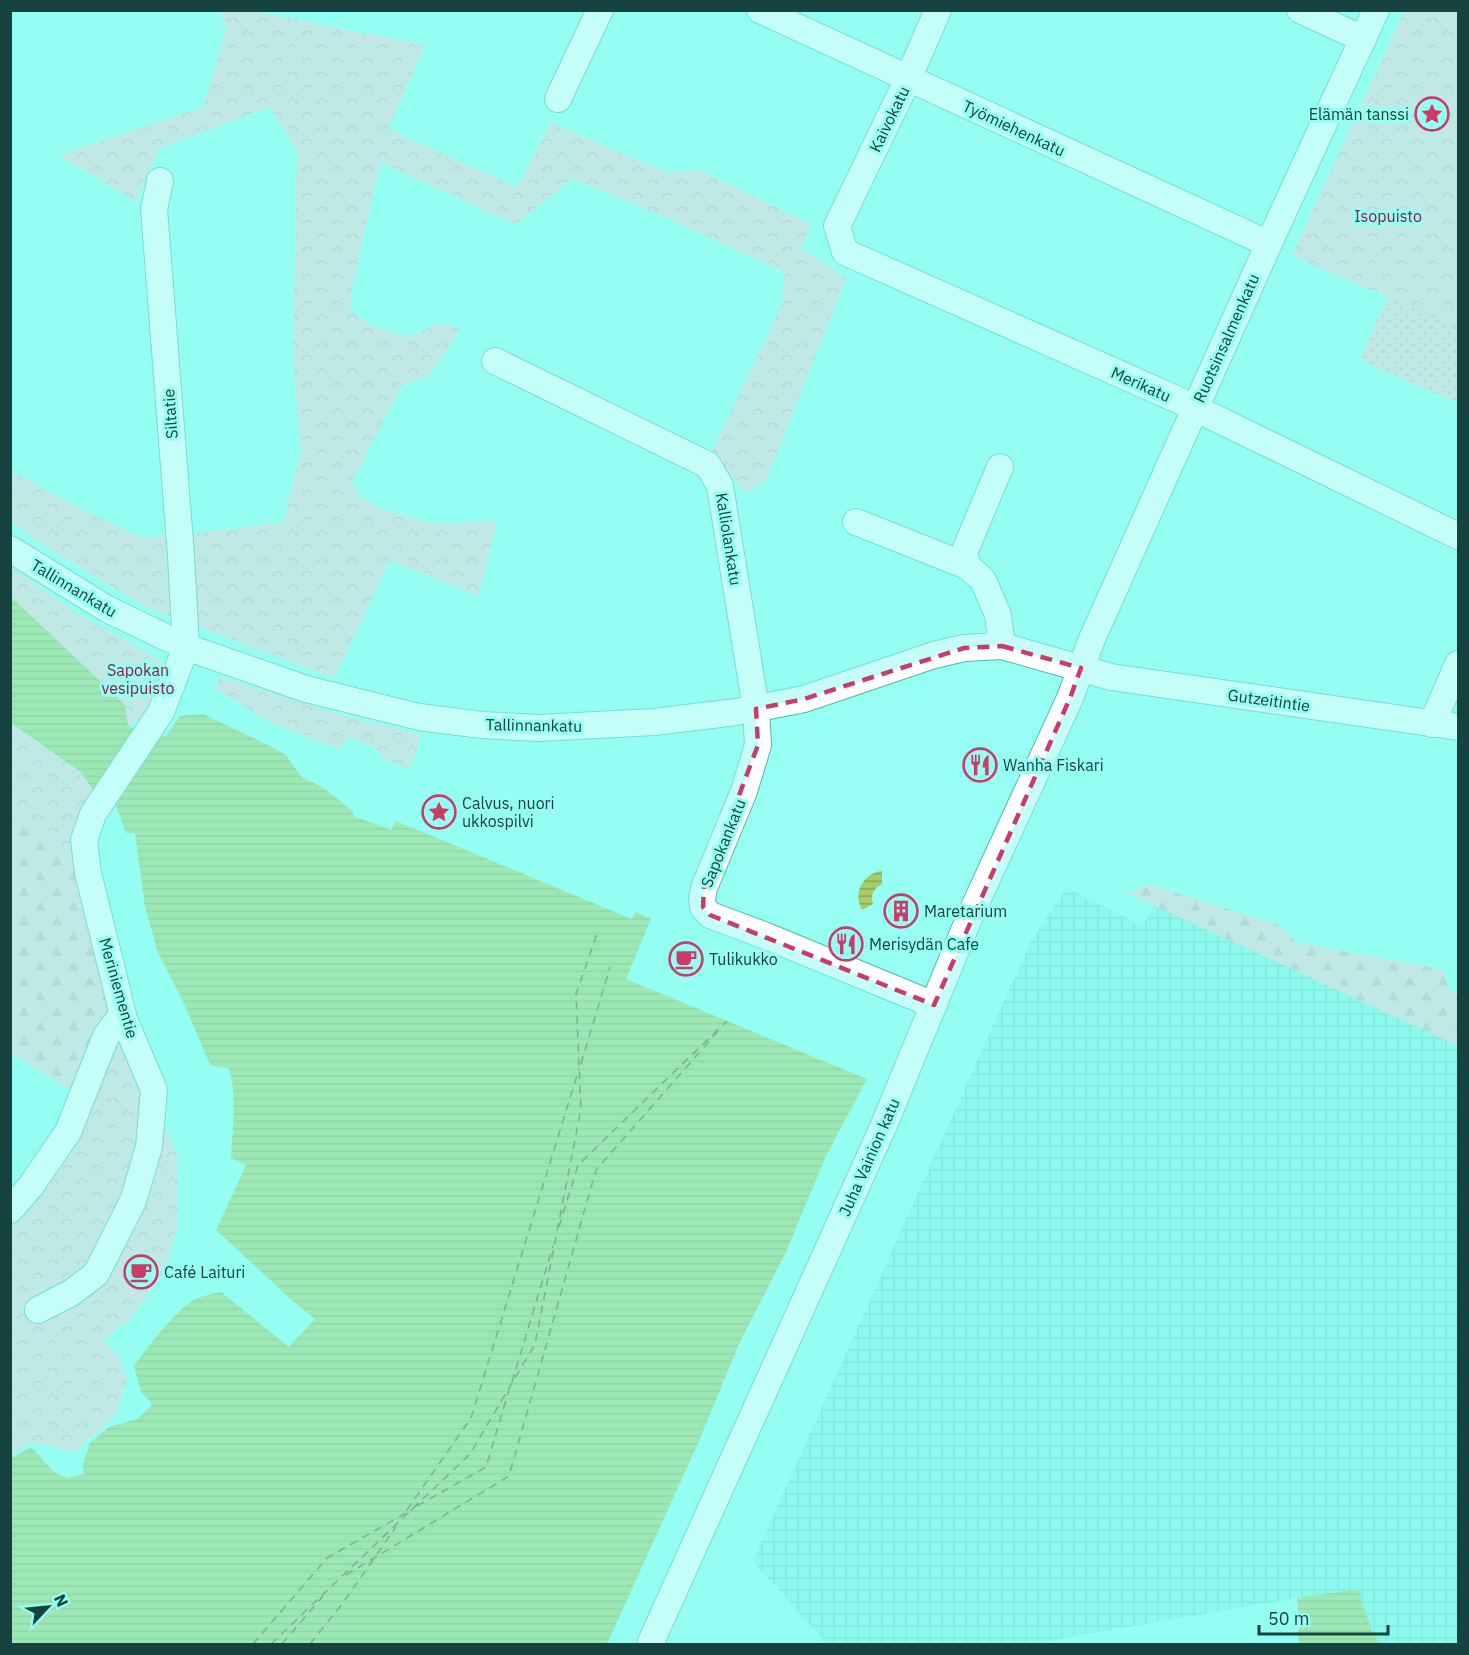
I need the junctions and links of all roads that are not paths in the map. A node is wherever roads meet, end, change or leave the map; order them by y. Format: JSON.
{"nodes":[{"id":1,"x":600,"y":10,"type":"edge"},
{"id":2,"x":760,"y":10,"type":"edge"},
{"id":3,"x":938,"y":10,"type":"edge"},
{"id":4,"x":1300,"y":10,"type":"edge"},
{"id":5,"x":1376,"y":10,"type":"edge"},
{"id":6,"x":1363,"y":39,"type":"junction"},
{"id":7,"x":908,"y":79,"type":"junction"},
{"id":8,"x":558,"y":99,"type":"dead end"},
{"id":9,"x":160,"y":181,"type":"dead end"},
{"id":10,"x":837,"y":226,"type":"joint"},
{"id":11,"x":1269,"y":244,"type":"junction"},
{"id":12,"x":495,"y":361,"type":"dead end"},
{"id":13,"x":1195,"y":408,"type":"junction"},
{"id":14,"x":999,"y":467,"type":"dead end"},
{"id":15,"x":856,"y":522,"type":"dead end"},
{"id":16,"x":1458,"y":536,"type":"edge"},
{"id":17,"x":10,"y":549,"type":"edge"},
{"id":18,"x":968,"y":566,"type":"junction"},
{"id":19,"x":1002,"y":646,"type":"junction"},
{"id":20,"x":186,"y":647,"type":"junction"},
{"id":21,"x":1458,"y":664,"type":"edge"},
{"id":22,"x":1081,"y":668,"type":"junction"},
{"id":23,"x":756,"y":709,"type":"junction"},
{"id":24,"x":1432,"y":724,"type":"junction"},
{"id":25,"x":1458,"y":728,"type":"edge"},
{"id":26,"x":934,"y":1005,"type":"junction"},
{"id":27,"x":124,"y":1018,"type":"junction"},
{"id":28,"x":10,"y":1210,"type":"edge"},
{"id":29,"x":38,"y":1310,"type":"dead end"},
{"id":30,"x":650,"y":1644,"type":"edge"}],
"edges":[{"from":1,"to":8,"type":"street"},
{"from":2,"to":7,"type":"street","name":"Työmiehenkatu"},
{"from":3,"to":7,"type":"street","name":"Kaivokatu"},
{"from":4,"to":6,"type":"street"},
{"from":5,"to":6,"type":"street","name":"Ruotsinsalmenkatu"},
{"from":6,"to":11,"type":"street","name":"Ruotsinsalmenkatu"},
{"from":7,"to":10,"type":"street","name":"Kaivokatu"},
{"from":7,"to":11,"type":"street","name":"Työmiehenkatu"},
{"from":9,"to":20,"type":"street","name":"Siltatie"},
{"from":10,"to":13,"type":"street","name":"Merikatu"},
{"from":11,"to":13,"type":"street","name":"Ruotsinsalmenkatu"},
{"from":12,"to":23,"type":"street","name":"Kalliolankatu"},
{"from":13,"to":16,"type":"street","name":"Merikatu"},
{"from":13,"to":22,"type":"street","name":"Ruotsinsalmenkatu"},
{"from":14,"to":18,"type":"street"},
{"from":15,"to":18,"type":"street"},
{"from":17,"to":20,"type":"street","name":"Tallinnankatu"},
{"from":18,"to":19,"type":"street"},
{"from":19,"to":22,"type":"street","name":"Tallinnankatu"},
{"from":19,"to":23,"type":"street","name":"Tallinnankatu"},
{"from":20,"to":23,"type":"street","name":"Tallinnankatu"},
{"from":20,"to":27,"type":"street","name":"Meriniementie"},
{"from":21,"to":24,"type":"street"},
{"from":22,"to":24,"type":"street","name":"Gutzeitintie"},
{"from":22,"to":26,"type":"street","name":"Juha Vainion katu"},
{"from":23,"to":26,"type":"street","name":"Sapokankatu"},
{"from":24,"to":25,"type":"street","name":"Gutzeitintie"},
{"from":26,"to":30,"type":"street","name":"Juha Vainion katu"},
{"from":27,"to":28,"type":"street"},
{"from":27,"to":29,"type":"street","name":"Meriniementie"}]}
